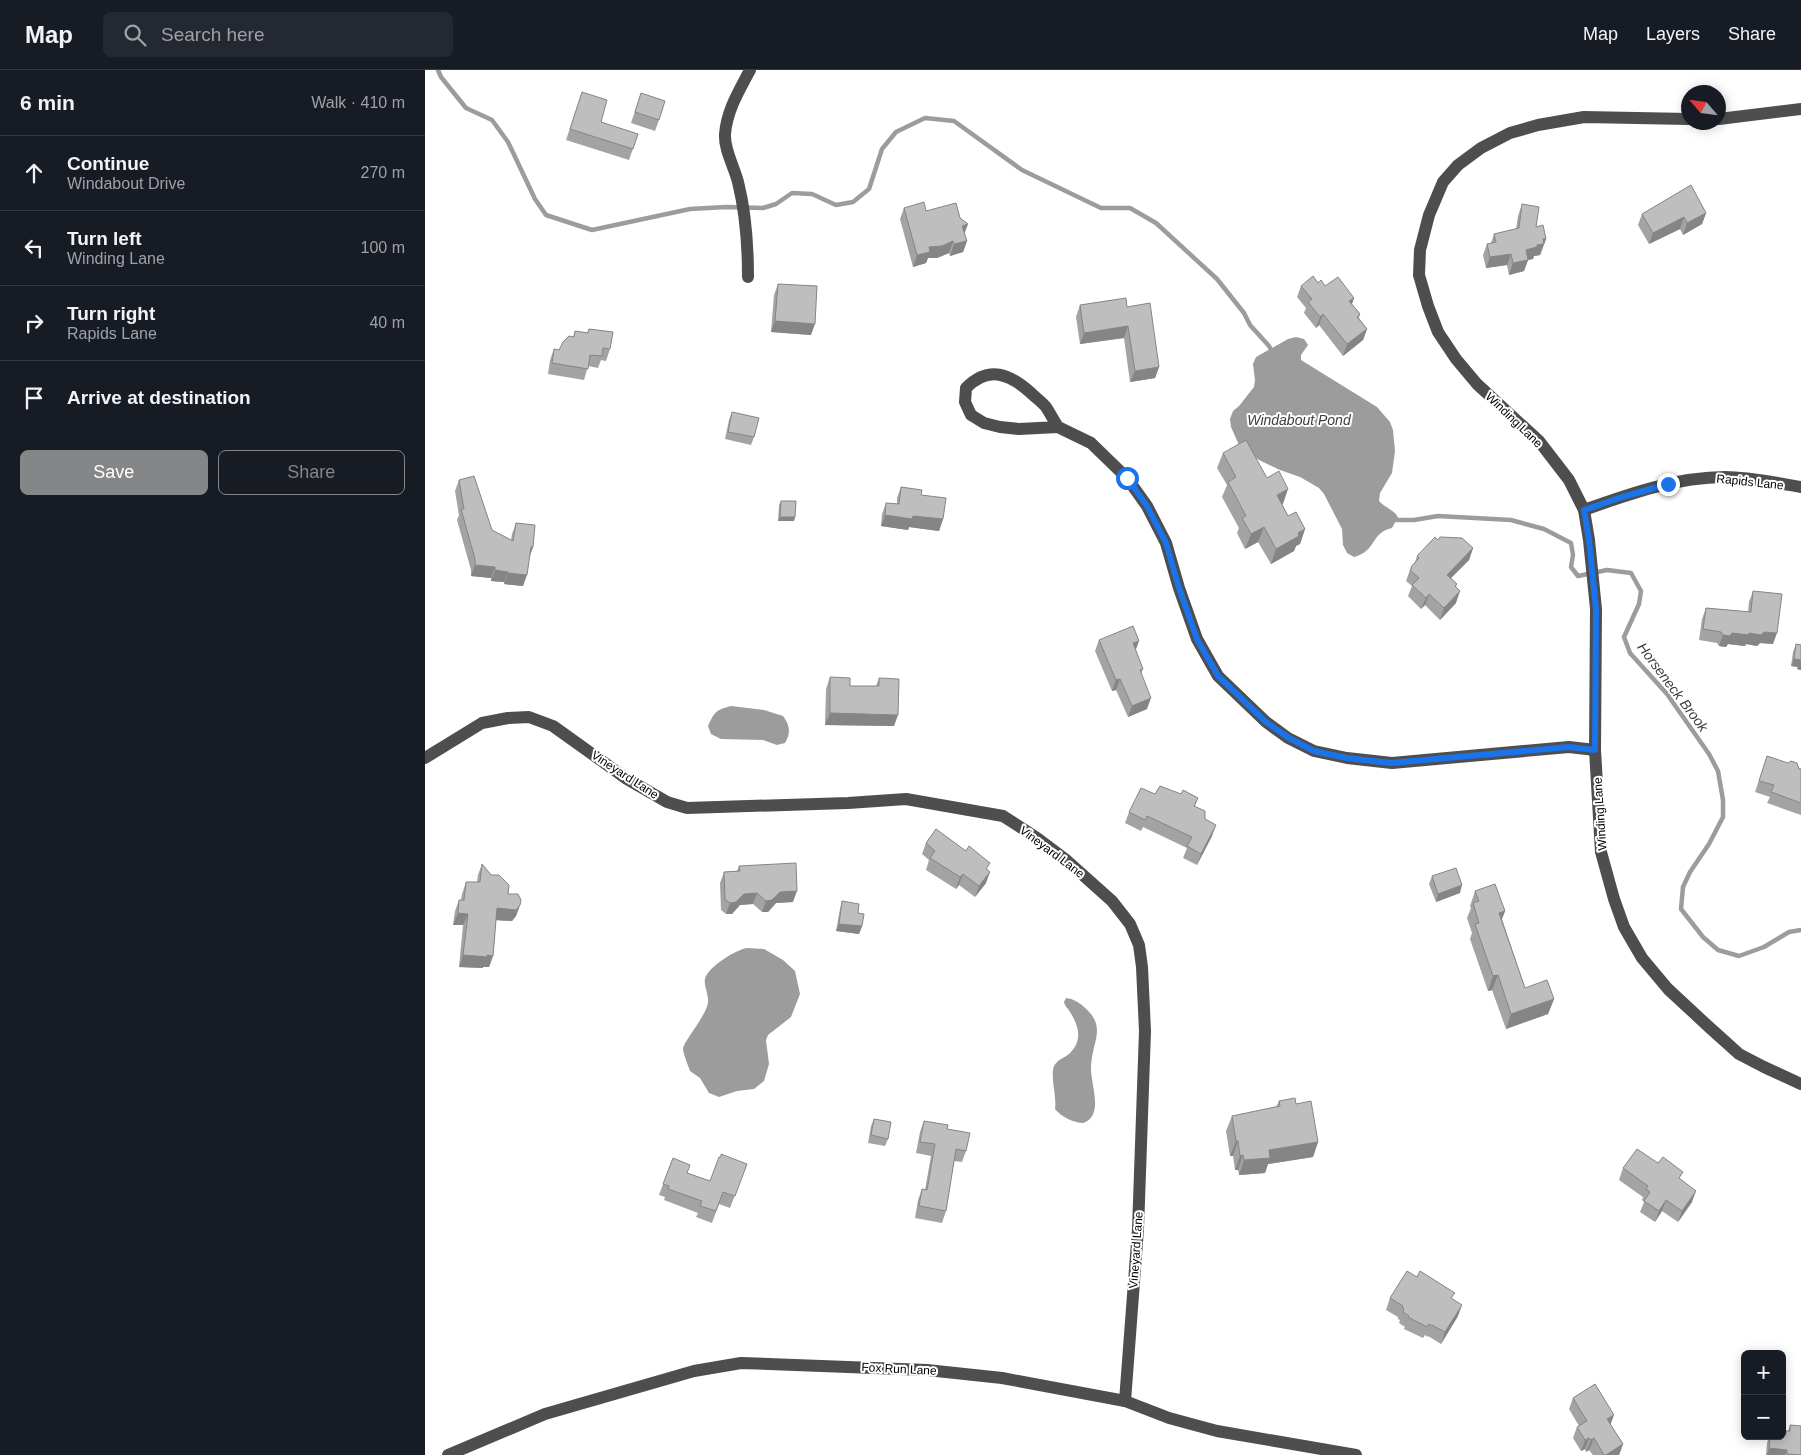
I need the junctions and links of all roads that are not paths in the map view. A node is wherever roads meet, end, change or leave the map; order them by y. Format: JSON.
{"nodes":[{"id":1,"x":750,"y":70,"type":"edge"},
{"id":2,"x":1801,"y":109,"type":"edge"},
{"id":3,"x":1726,"y":118,"type":"edge"},
{"id":4,"x":1681,"y":119,"type":"edge"},
{"id":5,"x":748,"y":277,"type":"dead end"},
{"id":6,"x":1058,"y":427,"type":"junction"},
{"id":7,"x":1801,"y":487,"type":"edge"},
{"id":8,"x":1584,"y":510,"type":"junction"},
{"id":9,"x":1595,"y":750,"type":"junction"},
{"id":10,"x":425,"y":758,"type":"edge"},
{"id":11,"x":1801,"y":1084,"type":"edge"},
{"id":12,"x":1125,"y":1401,"type":"junction"},
{"id":13,"x":448,"y":1455,"type":"edge"},
{"id":14,"x":1356,"y":1455,"type":"edge"}],
"edges":[{"from":1,"to":5,"type":"street"},
{"from":2,"to":3,"type":"street"},
{"from":4,"to":8,"type":"street","name":"Winding Lane"},
{"from":6,"to":6,"type":"street"},
{"from":6,"to":9,"type":"street"},
{"from":7,"to":8,"type":"street","name":"Rapids Lane"},
{"from":8,"to":9,"type":"street","name":"Winding Lane"},
{"from":9,"to":11,"type":"street","name":"Winding Lane"},
{"from":10,"to":12,"type":"street","name":"Vineyard Lane"},
{"from":12,"to":13,"type":"street","name":"Fox Run Lane"},
{"from":12,"to":14,"type":"street","name":"Fox Run Lane"}]}
